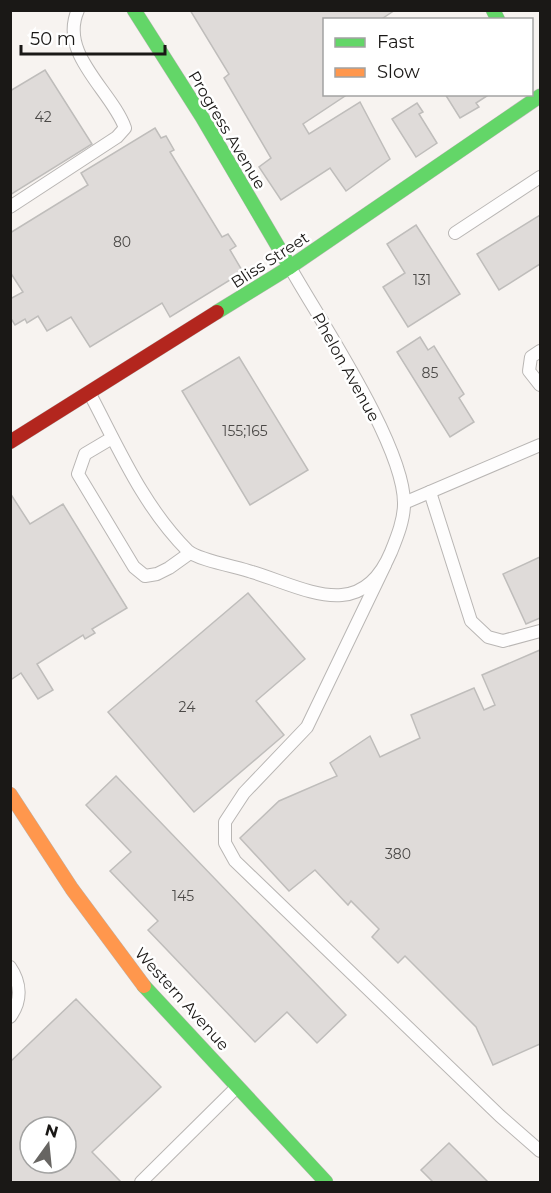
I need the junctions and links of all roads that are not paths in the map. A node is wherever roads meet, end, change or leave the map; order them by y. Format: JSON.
{"nodes":[{"id":1,"x":78,"y":10,"type":"edge"},
{"id":2,"x":134,"y":10,"type":"edge"},
{"id":3,"x":531,"y":96,"type":"edge"},
{"id":4,"x":540,"y":177,"type":"edge"},
{"id":5,"x":10,"y":207,"type":"edge"},
{"id":6,"x":455,"y":233,"type":"dead end"},
{"id":7,"x":290,"y":267,"type":"junction"},
{"id":8,"x":540,"y":351,"type":"edge"},
{"id":9,"x":540,"y":385,"type":"edge"},
{"id":10,"x":89,"y":393,"type":"junction"},
{"id":11,"x":112,"y":438,"type":"junction"},
{"id":12,"x":10,"y":442,"type":"edge"},
{"id":13,"x":540,"y":445,"type":"edge"},
{"id":14,"x":430,"y":492,"type":"junction"},
{"id":15,"x":404,"y":503,"type":"junction"},
{"id":16,"x":190,"y":553,"type":"junction"},
{"id":17,"x":386,"y":565,"type":"junction"},
{"id":18,"x":540,"y":631,"type":"edge"},
{"id":19,"x":10,"y":794,"type":"edge"},
{"id":20,"x":10,"y":967,"type":"edge"},
{"id":21,"x":10,"y":1017,"type":"edge"},
{"id":22,"x":238,"y":1085,"type":"junction"},
{"id":23,"x":540,"y":1151,"type":"edge"},
{"id":24,"x":141,"y":1182,"type":"edge"},
{"id":25,"x":326,"y":1182,"type":"edge"}],
"edges":[{"from":1,"to":5,"type":"lane"},
{"from":2,"to":7,"type":"street","name":"Progress Avenue"},
{"from":3,"to":7,"type":"street","name":"Bliss Street"},
{"from":4,"to":6,"type":"lane"},
{"from":7,"to":10,"type":"street","name":"Bliss Street"},
{"from":7,"to":15,"type":"lane","name":"Phelon Avenue"},
{"from":8,"to":9,"type":"lane"},
{"from":10,"to":11,"type":"lane"},
{"from":10,"to":12,"type":"street","name":"Bliss Street"},
{"from":11,"to":16,"type":"lane"},
{"from":11,"to":16,"type":"lane"},
{"from":13,"to":14,"type":"lane"},
{"from":14,"to":15,"type":"lane"},
{"from":14,"to":18,"type":"lane"},
{"from":15,"to":17,"type":"lane"},
{"from":16,"to":17,"type":"lane"},
{"from":17,"to":23,"type":"lane"},
{"from":19,"to":22,"type":"street","name":"Western Avenue"},
{"from":20,"to":21,"type":"lane"},
{"from":22,"to":24,"type":"lane"},
{"from":22,"to":25,"type":"street","name":"Western Avenue"}]}
